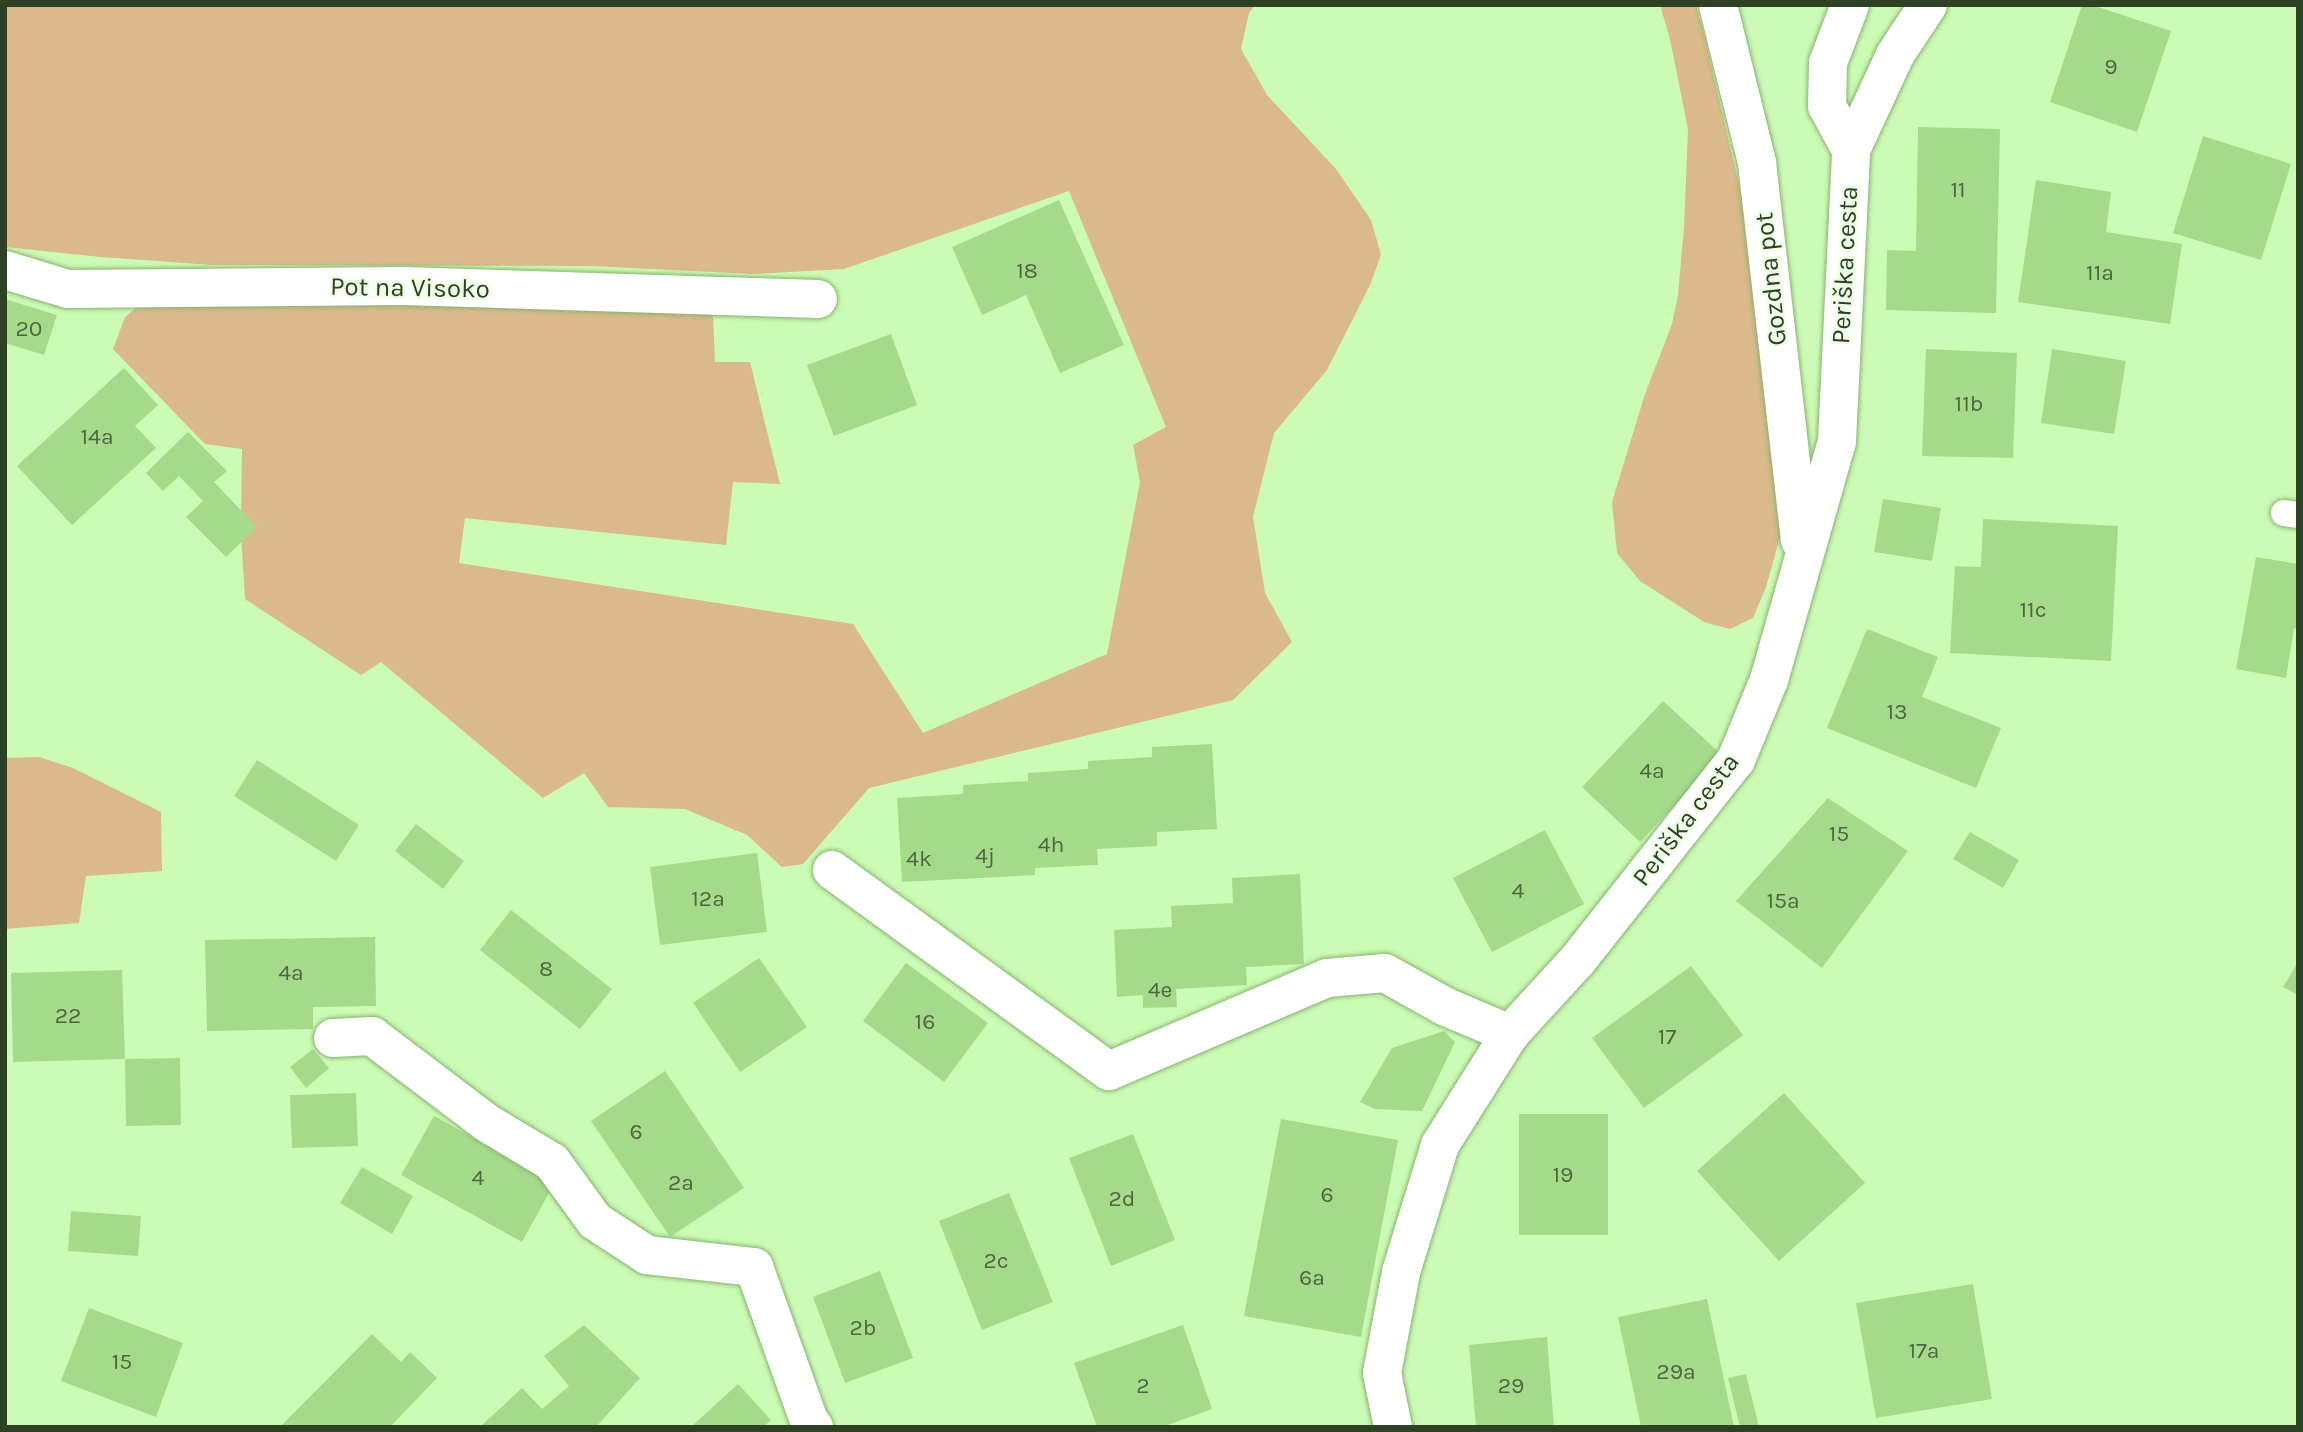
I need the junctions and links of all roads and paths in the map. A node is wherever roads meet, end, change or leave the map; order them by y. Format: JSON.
{"nodes":[{"id":1,"x":1718,"y":5,"type":"edge"},
{"id":2,"x":1850,"y":5,"type":"edge"},
{"id":3,"x":1928,"y":5,"type":"edge"},
{"id":4,"x":1851,"y":150,"type":"junction"},
{"id":5,"x":5,"y":270,"type":"edge"},
{"id":6,"x":818,"y":299,"type":"dead end"},
{"id":7,"x":1802,"y":557,"type":"junction"},
{"id":8,"x":832,"y":870,"type":"dead end"},
{"id":9,"x":1510,"y":1034,"type":"junction"},
{"id":10,"x":333,"y":1038,"type":"dead end"},
{"id":11,"x":814,"y":1427,"type":"edge"},
{"id":12,"x":1393,"y":1427,"type":"edge"}],
"edges":[{"from":1,"to":7,"type":"street","name":"Gozdna pot"},
{"from":2,"to":4,"type":"street"},
{"from":3,"to":4,"type":"street","name":"Periška cesta"},
{"from":4,"to":7,"type":"street","name":"Periška cesta"},
{"from":5,"to":6,"type":"street","name":"Pot na Visoko"},
{"from":7,"to":9,"type":"street","name":"Periška cesta"},
{"from":8,"to":9,"type":"street"},
{"from":9,"to":12,"type":"street","name":"Periška cesta"},
{"from":10,"to":11,"type":"street"}]}
